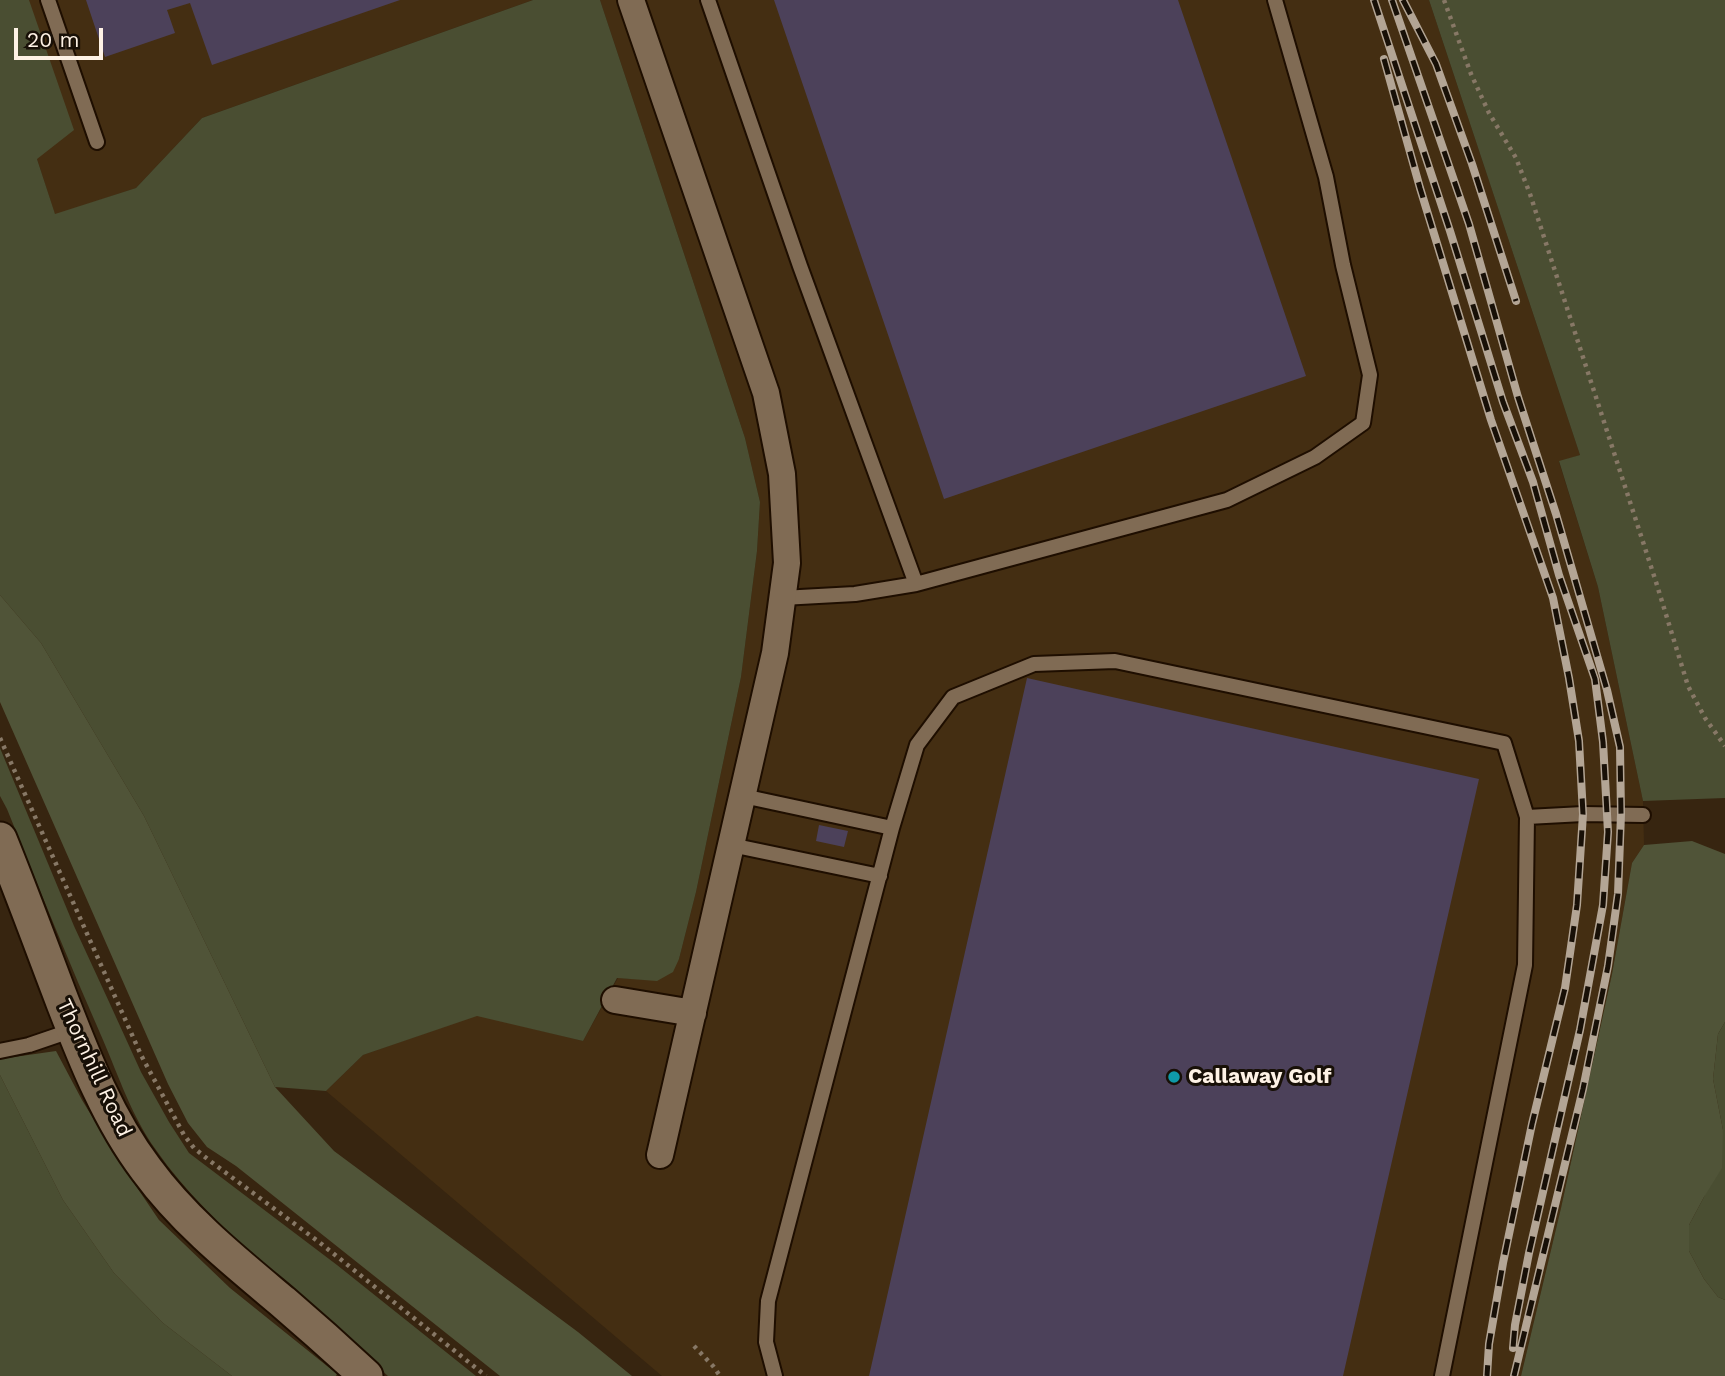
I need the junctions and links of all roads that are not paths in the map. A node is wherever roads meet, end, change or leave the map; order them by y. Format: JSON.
{"nodes":[{"id":1,"x":48,"y":0,"type":"edge"},
{"id":2,"x":631,"y":0,"type":"edge"},
{"id":3,"x":708,"y":0,"type":"edge"},
{"id":4,"x":1275,"y":0,"type":"edge"},
{"id":5,"x":97,"y":142,"type":"dead end"},
{"id":6,"x":916,"y":584,"type":"junction"},
{"id":7,"x":782,"y":598,"type":"junction"},
{"id":8,"x":743,"y":796,"type":"junction"},
{"id":9,"x":1643,"y":815,"type":"dead end"},
{"id":10,"x":1527,"y":817,"type":"junction"},
{"id":11,"x":892,"y":828,"type":"junction"},
{"id":12,"x":0,"y":839,"type":"edge"},
{"id":13,"x":732,"y":845,"type":"junction"},
{"id":14,"x":880,"y":876,"type":"junction"},
{"id":15,"x":615,"y":1000,"type":"dead end"},
{"id":16,"x":693,"y":1013,"type":"junction"},
{"id":17,"x":74,"y":1030,"type":"junction"},
{"id":18,"x":0,"y":1051,"type":"edge"},
{"id":19,"x":660,"y":1156,"type":"dead end"},
{"id":20,"x":366,"y":1376,"type":"edge"},
{"id":21,"x":775,"y":1376,"type":"edge"},
{"id":22,"x":1441,"y":1376,"type":"edge"}],
"edges":[{"from":1,"to":5,"type":"lane"},
{"from":2,"to":7,"type":"street"},
{"from":3,"to":6,"type":"lane"},
{"from":4,"to":6,"type":"lane"},
{"from":6,"to":7,"type":"lane"},
{"from":7,"to":8,"type":"street"},
{"from":8,"to":11,"type":"lane"},
{"from":8,"to":13,"type":"street"},
{"from":9,"to":10,"type":"lane"},
{"from":10,"to":11,"type":"lane"},
{"from":10,"to":22,"type":"lane"},
{"from":11,"to":14,"type":"lane"},
{"from":12,"to":17,"type":"street","name":"Thornhill Road"},
{"from":13,"to":14,"type":"lane"},
{"from":13,"to":16,"type":"street"},
{"from":14,"to":21,"type":"lane"},
{"from":15,"to":16,"type":"street"},
{"from":16,"to":19,"type":"street"},
{"from":17,"to":18,"type":"lane"},
{"from":17,"to":20,"type":"street","name":"Thornhill Road"}]}
